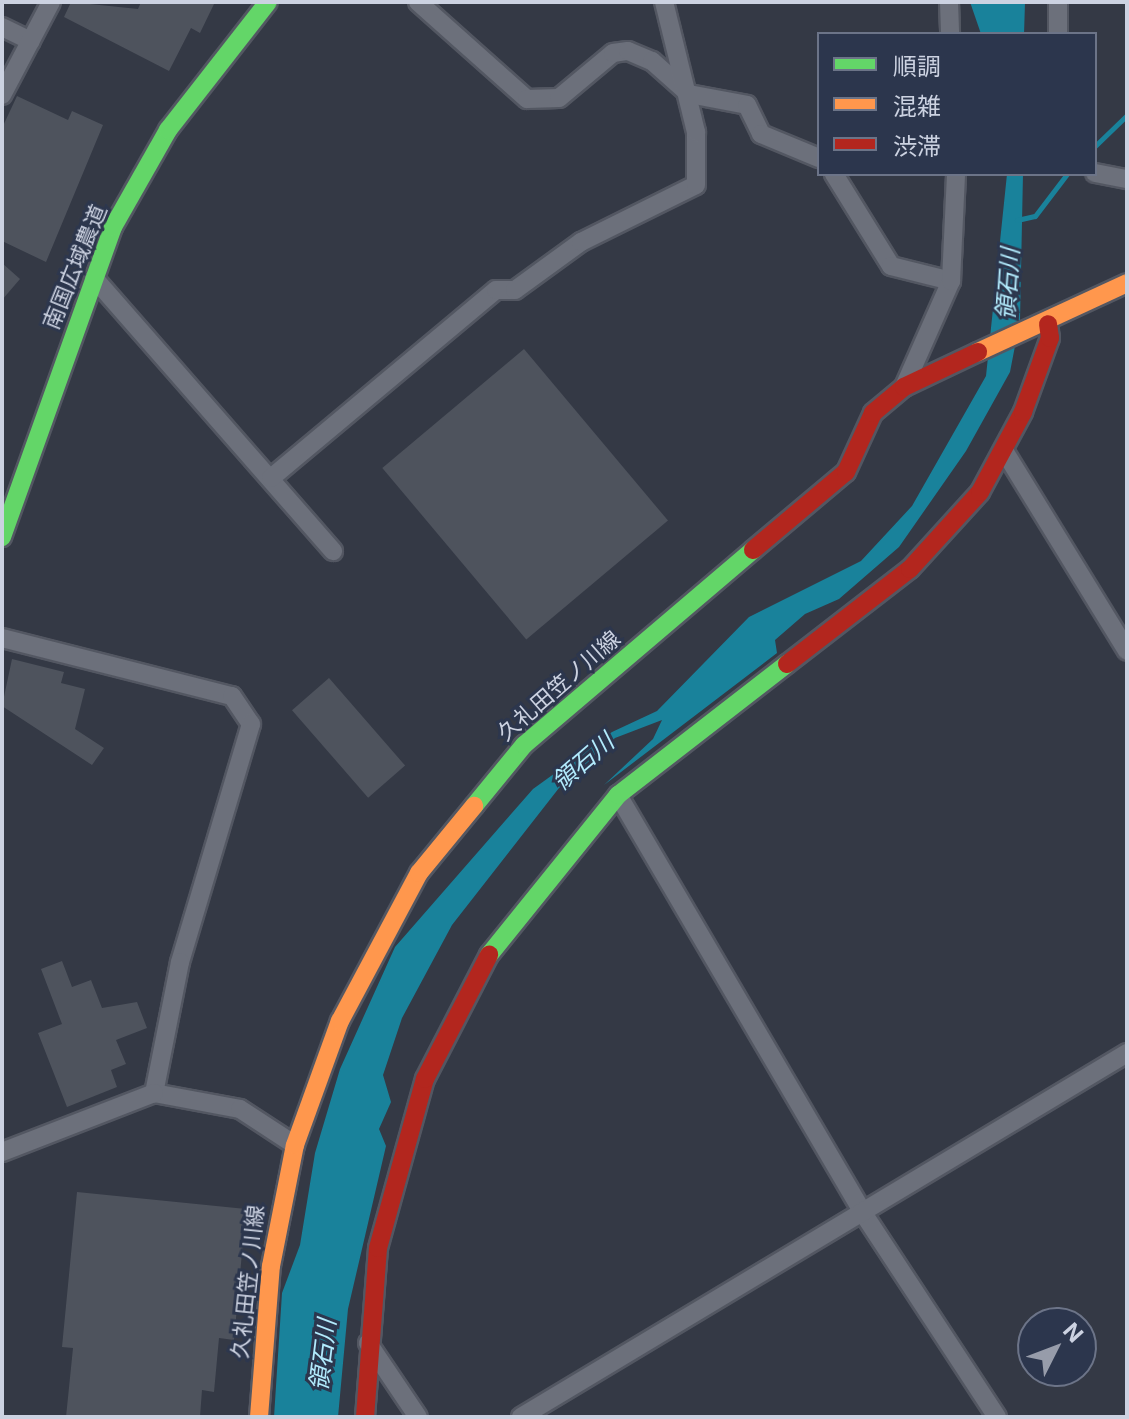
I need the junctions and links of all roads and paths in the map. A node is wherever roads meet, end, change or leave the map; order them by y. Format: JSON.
{"nodes":[{"id":1,"x":51,"y":2,"type":"edge"},
{"id":2,"x":268,"y":2,"type":"edge"},
{"id":3,"x":418,"y":2,"type":"edge"},
{"id":4,"x":664,"y":2,"type":"edge"},
{"id":5,"x":949,"y":2,"type":"edge"},
{"id":6,"x":1058,"y":2,"type":"edge"},
{"id":7,"x":2,"y":27,"type":"edge"},
{"id":8,"x":950,"y":32,"type":"edge"},
{"id":9,"x":1058,"y":32,"type":"edge"},
{"id":10,"x":31,"y":41,"type":"junction"},
{"id":11,"x":689,"y":94,"type":"junction"},
{"id":12,"x":2,"y":95,"type":"edge"},
{"id":13,"x":817,"y":157,"type":"edge"},
{"id":14,"x":1097,"y":173,"type":"edge"},
{"id":15,"x":835,"y":176,"type":"edge"},
{"id":16,"x":956,"y":176,"type":"edge"},
{"id":17,"x":1127,"y":179,"type":"edge"},
{"id":18,"x":94,"y":278,"type":"junction"},
{"id":19,"x":951,"y":281,"type":"junction"},
{"id":20,"x":1127,"y":283,"type":"edge"},
{"id":21,"x":1043,"y":325,"type":"junction"},
{"id":22,"x":912,"y":384,"type":"junction"},
{"id":23,"x":1006,"y":454,"type":"junction"},
{"id":24,"x":271,"y":478,"type":"junction"},
{"id":25,"x":2,"y":537,"type":"edge"},
{"id":26,"x":333,"y":551,"type":"dead end"},
{"id":27,"x":2,"y":638,"type":"edge"},
{"id":28,"x":1127,"y":651,"type":"edge"},
{"id":29,"x":618,"y":795,"type":"junction"},
{"id":30,"x":1127,"y":1053,"type":"edge"},
{"id":31,"x":154,"y":1093,"type":"junction"},
{"id":32,"x":295,"y":1145,"type":"junction"},
{"id":33,"x":2,"y":1152,"type":"edge"},
{"id":34,"x":863,"y":1213,"type":"junction"},
{"id":35,"x":368,"y":1342,"type":"junction"},
{"id":36,"x":259,"y":1417,"type":"edge"},
{"id":37,"x":365,"y":1417,"type":"edge"},
{"id":38,"x":418,"y":1417,"type":"edge"},
{"id":39,"x":521,"y":1417,"type":"edge"},
{"id":40,"x":997,"y":1417,"type":"edge"}],
"edges":[{"from":1,"to":10,"type":"street"},
{"from":2,"to":18,"type":"street","name":"南国広域農道"},
{"from":3,"to":11,"type":"street"},
{"from":4,"to":11,"type":"street"},
{"from":5,"to":8,"type":"street"},
{"from":6,"to":9,"type":"street"},
{"from":7,"to":10,"type":"street"},
{"from":10,"to":12,"type":"street"},
{"from":11,"to":13,"type":"street"},
{"from":11,"to":24,"type":"street"},
{"from":14,"to":17,"type":"street"},
{"from":15,"to":19,"type":"street"},
{"from":16,"to":19,"type":"street"},
{"from":18,"to":24,"type":"street"},
{"from":18,"to":25,"type":"street","name":"南国広域農道"},
{"from":19,"to":22,"type":"street"},
{"from":20,"to":21,"type":"street","name":"久礼田笠ノ川線"},
{"from":21,"to":22,"type":"street","name":"久礼田笠ノ川線"},
{"from":21,"to":23,"type":"street"},
{"from":22,"to":32,"type":"street","name":"久礼田笠ノ川線"},
{"from":23,"to":28,"type":"street"},
{"from":23,"to":29,"type":"street"},
{"from":24,"to":26,"type":"street"},
{"from":27,"to":31,"type":"street"},
{"from":29,"to":34,"type":"street"},
{"from":29,"to":35,"type":"street"},
{"from":30,"to":34,"type":"street"},
{"from":31,"to":32,"type":"street"},
{"from":31,"to":33,"type":"street"},
{"from":32,"to":36,"type":"street","name":"久礼田笠ノ川線"},
{"from":34,"to":39,"type":"street"},
{"from":34,"to":40,"type":"street"},
{"from":35,"to":37,"type":"street"},
{"from":35,"to":38,"type":"street"}]}
